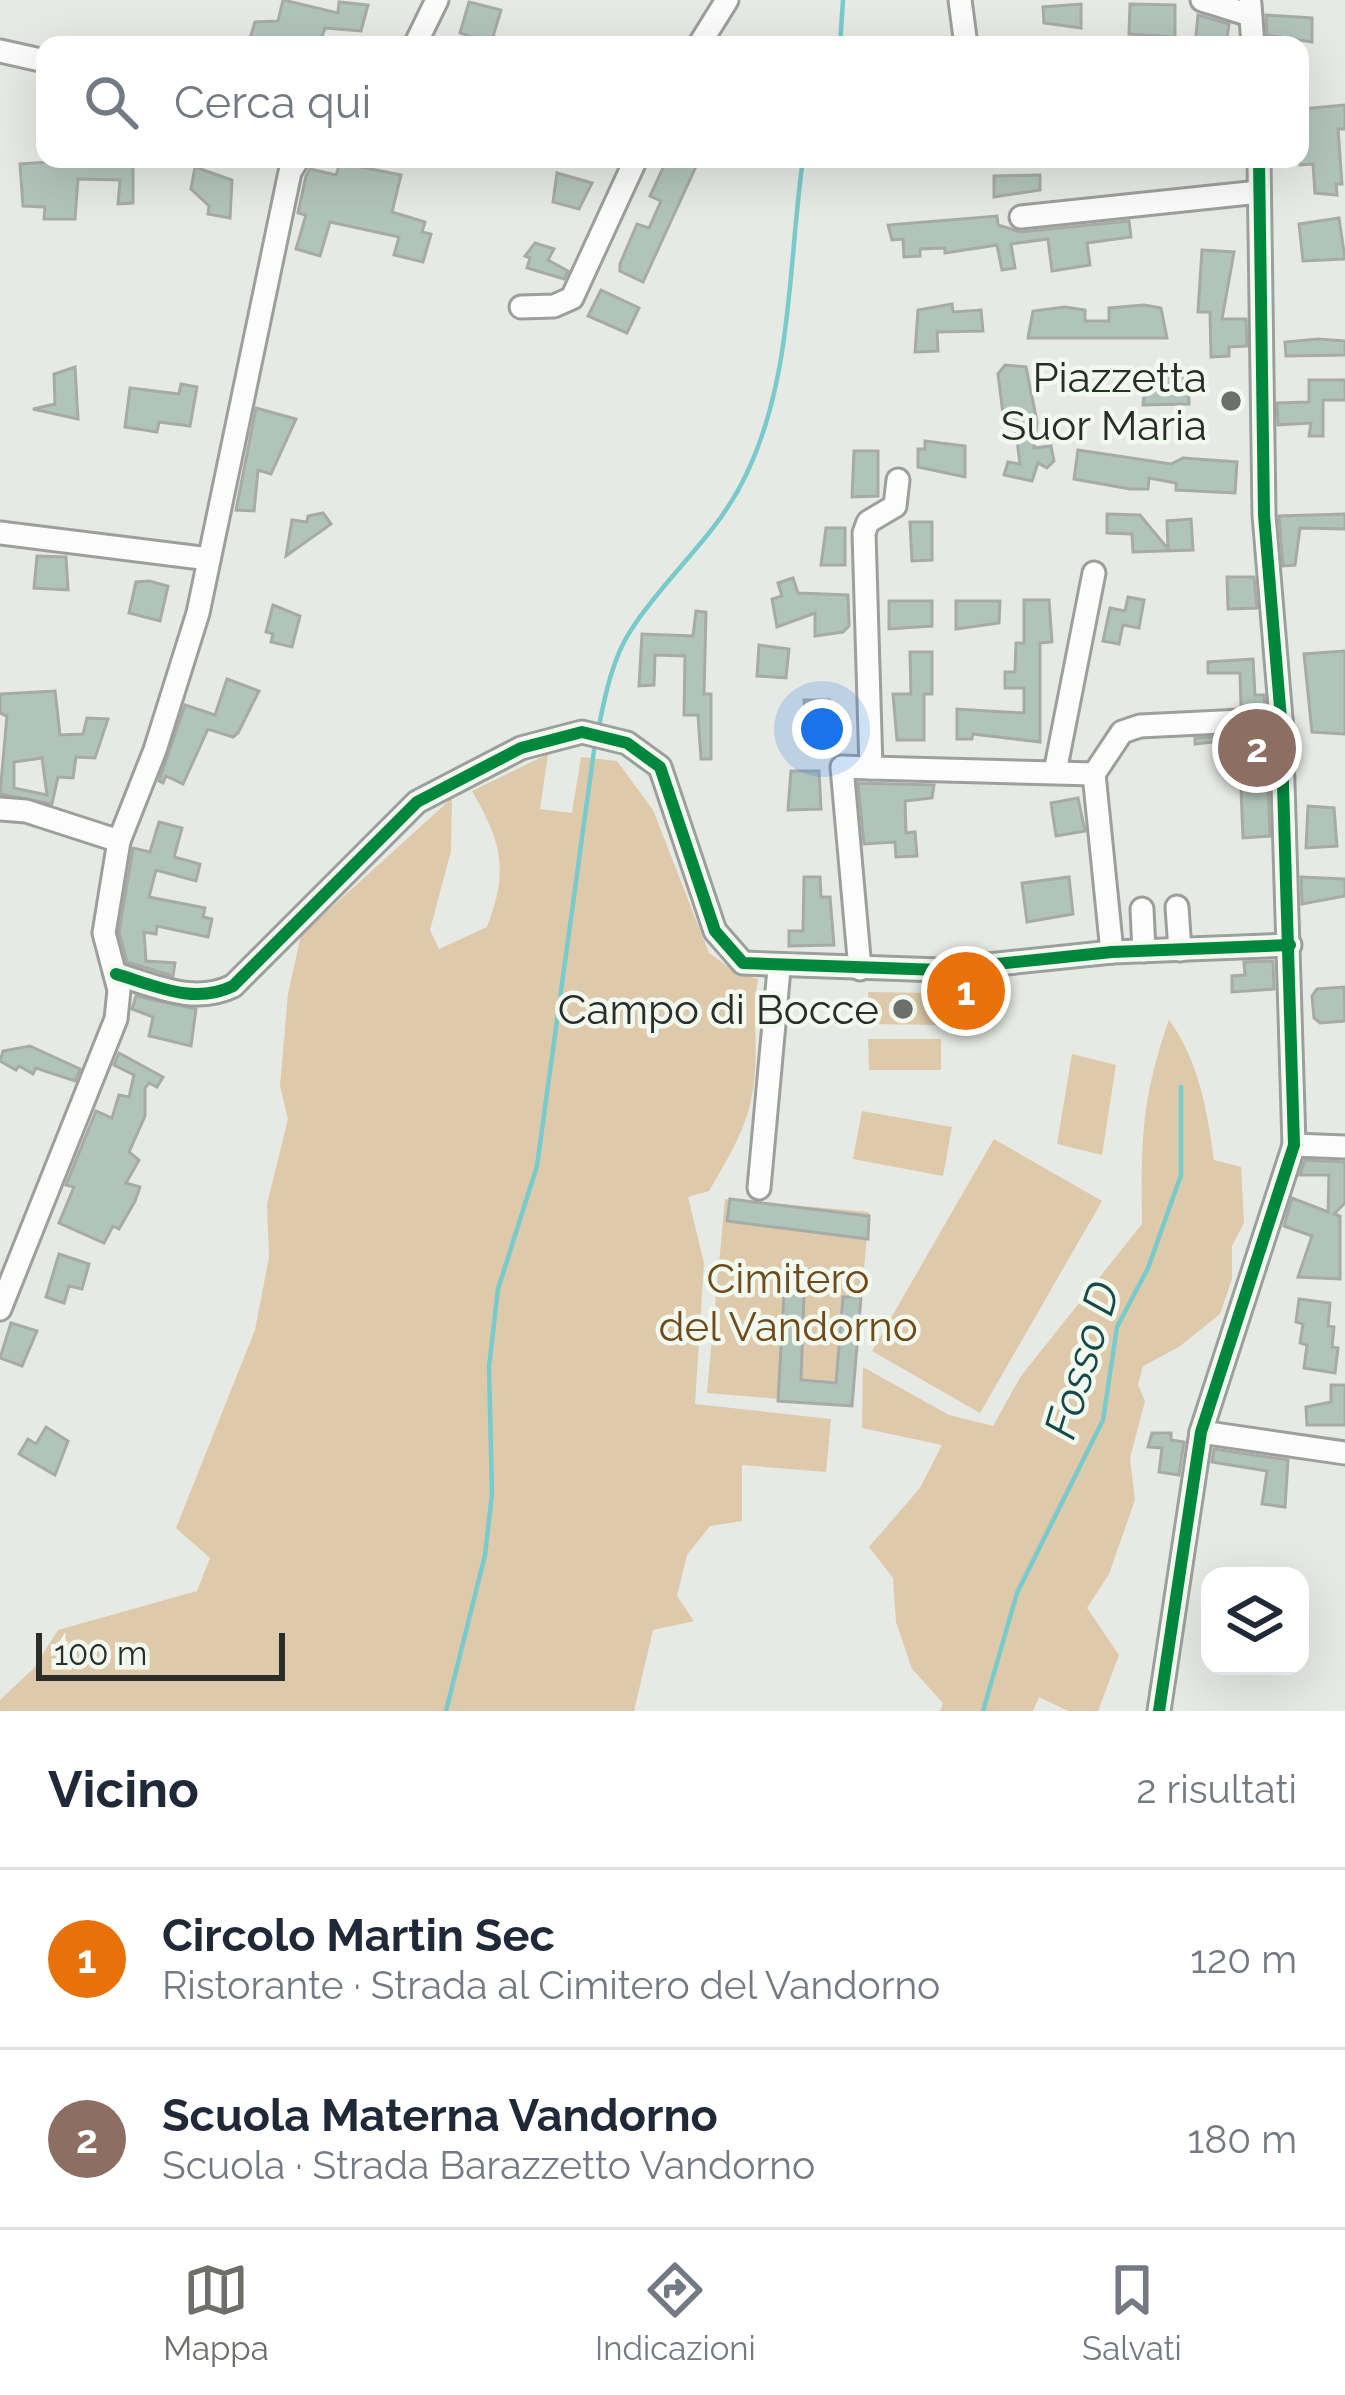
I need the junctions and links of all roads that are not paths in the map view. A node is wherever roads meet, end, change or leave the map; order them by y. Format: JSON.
{"nodes":[{"id":1,"x":436,"y":0,"type":"edge"},
{"id":2,"x":728,"y":0,"type":"edge"},
{"id":3,"x":960,"y":0,"type":"edge"},
{"id":4,"x":1202,"y":0,"type":"edge"},
{"id":5,"x":1250,"y":8,"type":"edge"},
{"id":6,"x":419,"y":36,"type":"edge"},
{"id":7,"x":705,"y":36,"type":"edge"},
{"id":8,"x":965,"y":36,"type":"edge"},
{"id":9,"x":0,"y":51,"type":"edge"},
{"id":10,"x":36,"y":61,"type":"edge"},
{"id":11,"x":36,"y":65,"type":"edge"},
{"id":12,"x":0,"y":68,"type":"edge"},
{"id":13,"x":292,"y":168,"type":"edge"},
{"id":14,"x":632,"y":168,"type":"edge"},
{"id":15,"x":1258,"y":168,"type":"edge"},
{"id":16,"x":1259,"y":192,"type":"junction"},
{"id":17,"x":1021,"y":218,"type":"dead end"},
{"id":18,"x":521,"y":307,"type":"dead end"},
{"id":19,"x":898,"y":480,"type":"dead end"},
{"id":20,"x":0,"y":532,"type":"edge"},
{"id":21,"x":209,"y":559,"type":"junction"},
{"id":22,"x":1094,"y":573,"type":"dead end"},
{"id":23,"x":1281,"y":719,"type":"junction"},
{"id":24,"x":871,"y":768,"type":"junction"},
{"id":25,"x":1055,"y":772,"type":"junction"},
{"id":26,"x":1094,"y":774,"type":"junction"},
{"id":27,"x":0,"y":809,"type":"edge"},
{"id":28,"x":119,"y":841,"type":"junction"},
{"id":29,"x":1177,"y":908,"type":"dead end"},
{"id":30,"x":1142,"y":909,"type":"dead end"},
{"id":31,"x":1290,"y":945,"type":"junction"},
{"id":32,"x":1180,"y":950,"type":"junction"},
{"id":33,"x":1144,"y":951,"type":"junction"},
{"id":34,"x":1112,"y":952,"type":"junction"},
{"id":35,"x":779,"y":969,"type":"junction"},
{"id":36,"x":860,"y":969,"type":"junction"},
{"id":37,"x":116,"y":974,"type":"junction"},
{"id":38,"x":1294,"y":1145,"type":"junction"},
{"id":39,"x":1345,"y":1147,"type":"edge"},
{"id":40,"x":759,"y":1188,"type":"dead end"},
{"id":41,"x":0,"y":1309,"type":"edge"},
{"id":42,"x":1201,"y":1432,"type":"junction"},
{"id":43,"x":1345,"y":1453,"type":"edge"},
{"id":44,"x":1160,"y":1711,"type":"edge"}],
"edges":[{"from":1,"to":6,"type":"street"},
{"from":2,"to":7,"type":"street"},
{"from":3,"to":8,"type":"street"},
{"from":4,"to":5,"type":"street"},
{"from":9,"to":10,"type":"street"},
{"from":11,"to":12,"type":"street"},
{"from":13,"to":21,"type":"street"},
{"from":14,"to":18,"type":"street"},
{"from":15,"to":16,"type":"street"},
{"from":16,"to":17,"type":"street"},
{"from":16,"to":23,"type":"street"},
{"from":19,"to":24,"type":"street"},
{"from":20,"to":21,"type":"street"},
{"from":21,"to":28,"type":"street"},
{"from":22,"to":25,"type":"street"},
{"from":23,"to":26,"type":"street"},
{"from":23,"to":31,"type":"street"},
{"from":24,"to":25,"type":"street"},
{"from":24,"to":36,"type":"street"},
{"from":25,"to":26,"type":"street"},
{"from":26,"to":34,"type":"street"},
{"from":27,"to":28,"type":"street"},
{"from":28,"to":37,"type":"street"},
{"from":29,"to":32,"type":"street"},
{"from":30,"to":33,"type":"street"},
{"from":31,"to":32,"type":"street"},
{"from":31,"to":38,"type":"street"},
{"from":32,"to":33,"type":"street"},
{"from":33,"to":34,"type":"street"},
{"from":34,"to":36,"type":"street"},
{"from":35,"to":36,"type":"street"},
{"from":35,"to":37,"type":"street"},
{"from":35,"to":40,"type":"street"},
{"from":37,"to":41,"type":"street"},
{"from":38,"to":39,"type":"street"},
{"from":38,"to":42,"type":"street"},
{"from":42,"to":43,"type":"street"},
{"from":42,"to":44,"type":"street"}]}
